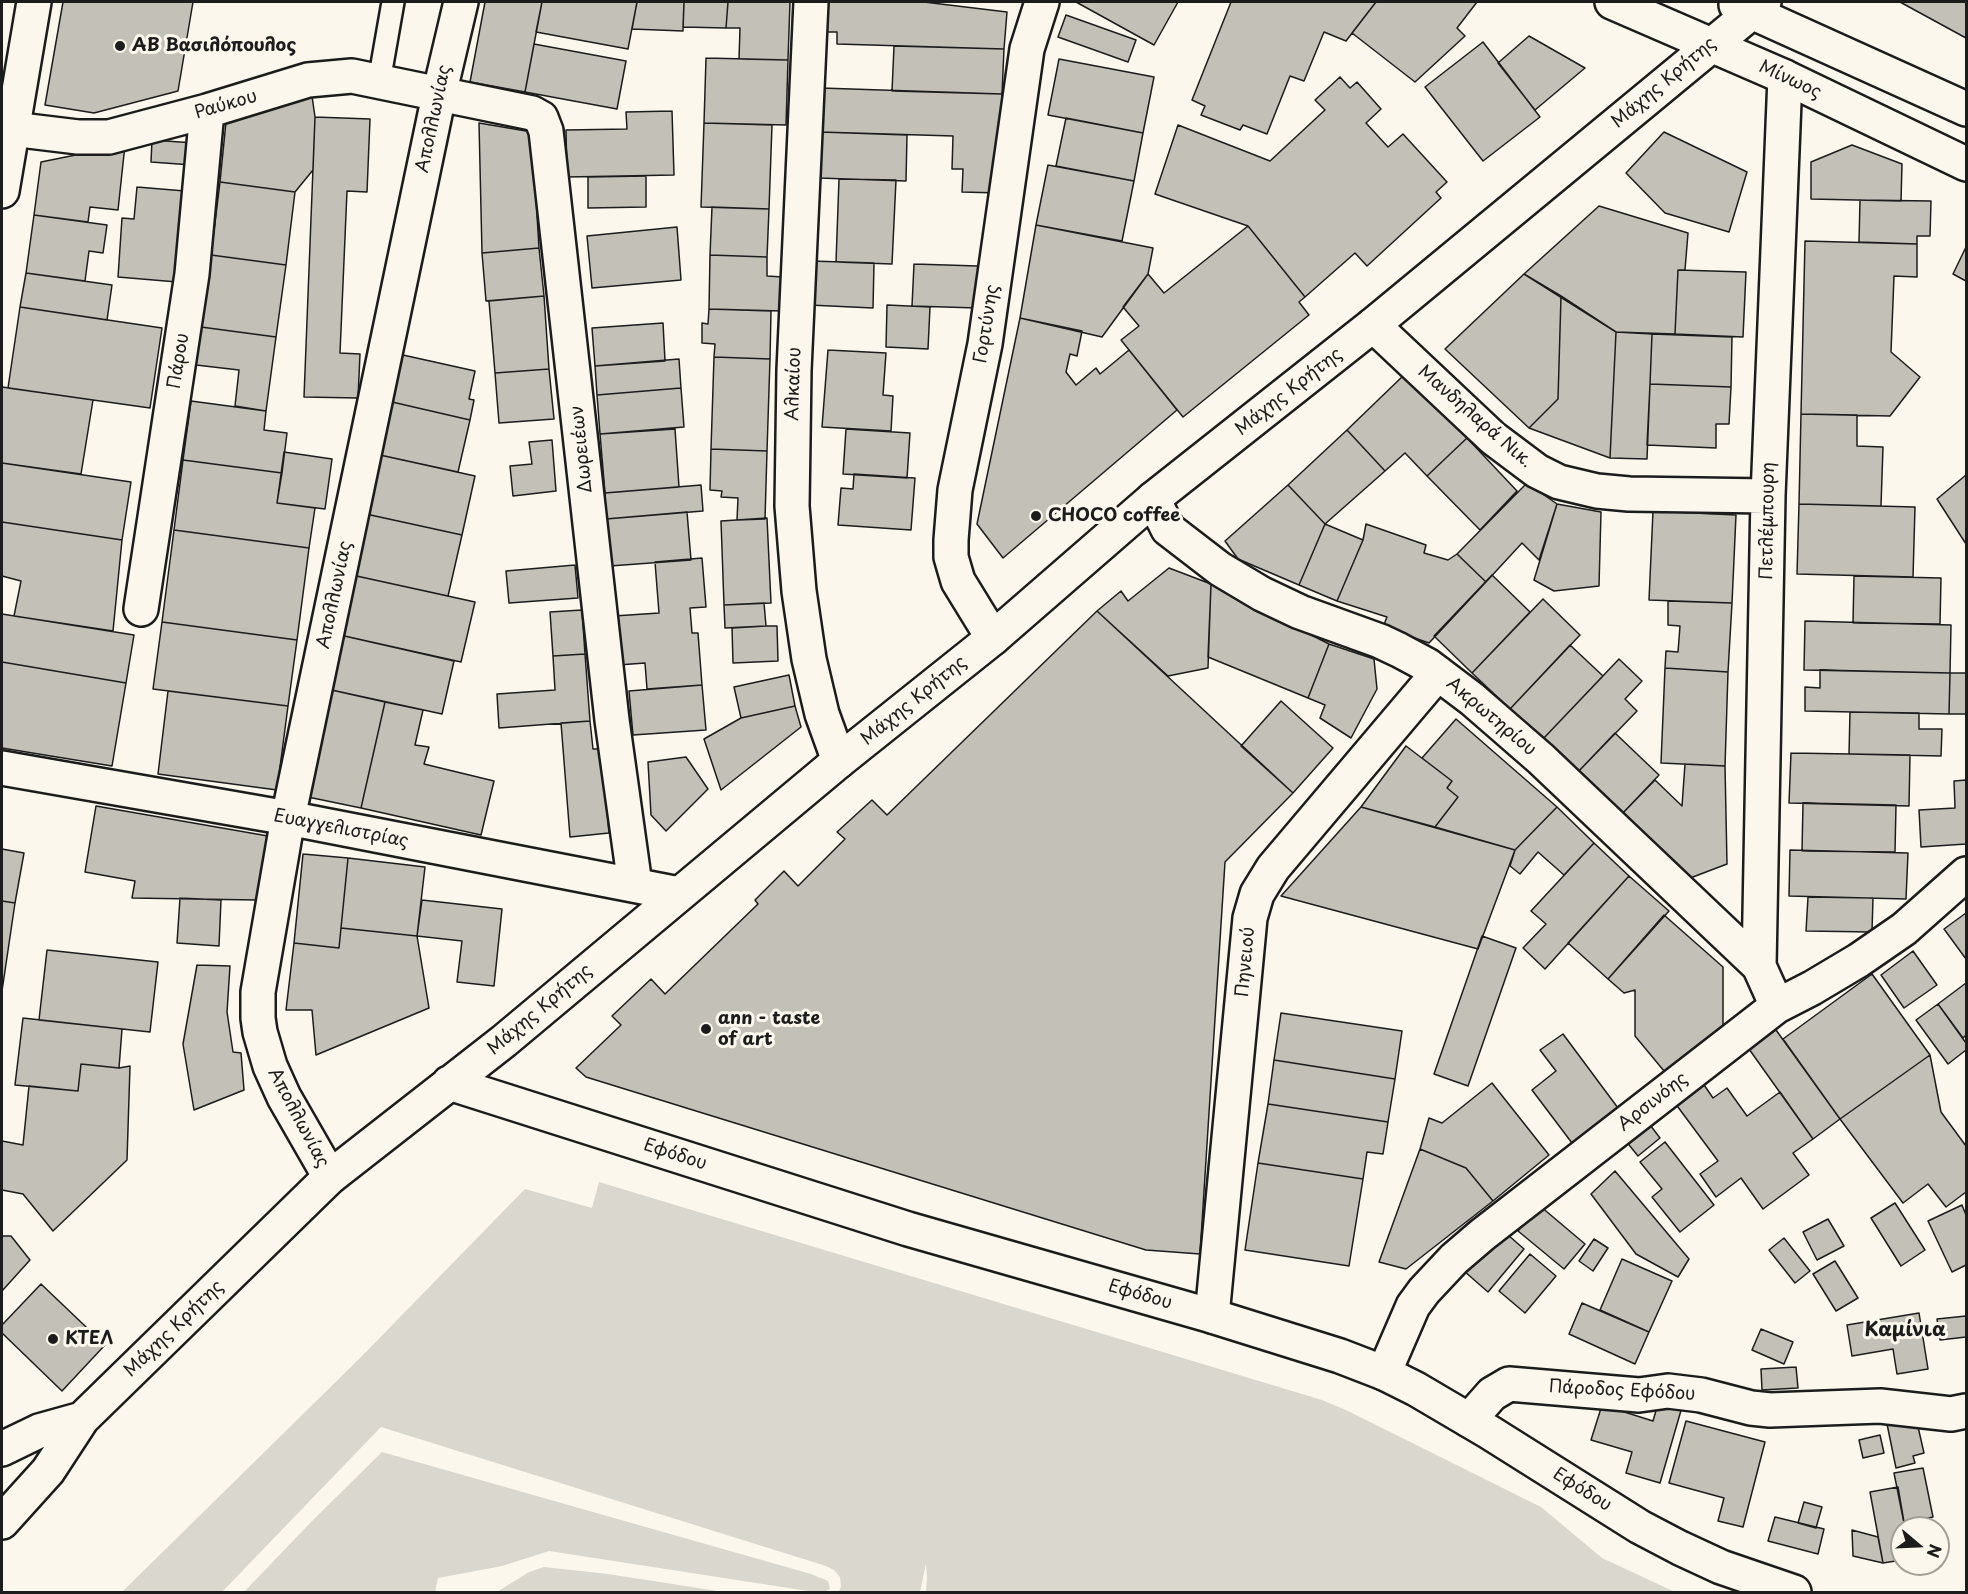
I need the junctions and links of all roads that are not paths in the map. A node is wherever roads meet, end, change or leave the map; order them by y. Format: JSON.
{"nodes":[{"id":1,"x":34,"y":2,"type":"edge"},
{"id":2,"x":393,"y":2,"type":"edge"},
{"id":3,"x":461,"y":2,"type":"edge"},
{"id":4,"x":811,"y":2,"type":"edge"},
{"id":5,"x":1042,"y":2,"type":"edge"},
{"id":6,"x":1612,"y":2,"type":"edge"},
{"id":7,"x":1748,"y":5,"type":"edge"},
{"id":8,"x":1711,"y":44,"type":"junction"},
{"id":9,"x":1785,"y":77,"type":"junction"},
{"id":10,"x":379,"y":82,"type":"junction"},
{"id":11,"x":439,"y":95,"type":"junction"},
{"id":12,"x":1966,"y":108,"type":"edge"},
{"id":13,"x":207,"y":111,"type":"junction"},
{"id":14,"x":12,"y":129,"type":"junction"},
{"id":15,"x":1966,"y":164,"type":"edge"},
{"id":16,"x":2,"y":191,"type":"edge"},
{"id":17,"x":1373,"y":325,"type":"junction"},
{"id":18,"x":1768,"y":495,"type":"junction"},
{"id":19,"x":1153,"y":500,"type":"junction"},
{"id":20,"x":141,"y":609,"type":"dead end"},
{"id":21,"x":993,"y":638,"type":"junction"},
{"id":22,"x":1438,"y":673,"type":"junction"},
{"id":23,"x":839,"y":761,"type":"junction"},
{"id":24,"x":2,"y":768,"type":"edge"},
{"id":25,"x":288,"y":818,"type":"junction"},
{"id":26,"x":1966,"y":874,"type":"edge"},
{"id":27,"x":635,"y":885,"type":"junction"},
{"id":28,"x":679,"y":894,"type":"junction"},
{"id":29,"x":1759,"y":966,"type":"junction"},
{"id":30,"x":1777,"y":1006,"type":"junction"},
{"id":31,"x":449,"y":1083,"type":"junction"},
{"id":32,"x":330,"y":1177,"type":"junction"},
{"id":33,"x":1212,"y":1316,"type":"junction"},
{"id":34,"x":1384,"y":1373,"type":"junction"},
{"id":35,"x":1966,"y":1411,"type":"edge"},
{"id":36,"x":82,"y":1419,"type":"junction"},
{"id":37,"x":1469,"y":1420,"type":"junction"},
{"id":38,"x":2,"y":1449,"type":"edge"},
{"id":39,"x":2,"y":1522,"type":"edge"},
{"id":40,"x":1794,"y":1593,"type":"edge"}],
"edges":[{"from":1,"to":14,"type":"street"},
{"from":2,"to":10,"type":"lane"},
{"from":3,"to":11,"type":"street","name":"Απολλωνίας"},
{"from":4,"to":23,"type":"street","name":"Αλκαίου"},
{"from":5,"to":21,"type":"street","name":"Γορτύνης"},
{"from":6,"to":8,"type":"street","name":"Μίνωος"},
{"from":7,"to":8,"type":"street","name":"Μάχης Κρήτης"},
{"from":7,"to":12,"type":"street"},
{"from":8,"to":9,"type":"street","name":"Μίνωος"},
{"from":8,"to":17,"type":"street","name":"Μάχης Κρήτης"},
{"from":9,"to":15,"type":"street","name":"Μίνωος"},
{"from":9,"to":18,"type":"street","name":"Πετλέμπουρη"},
{"from":10,"to":11,"type":"street","name":"Ραύκου"},
{"from":10,"to":13,"type":"street","name":"Ραύκου"},
{"from":11,"to":25,"type":"street","name":"Απολλωνίας"},
{"from":11,"to":27,"type":"street","name":"Δωρειέων"},
{"from":13,"to":14,"type":"street","name":"Ραύκου"},
{"from":13,"to":20,"type":"street","name":"Πάρου"},
{"from":14,"to":16,"type":"street"},
{"from":17,"to":18,"type":"street","name":"Μανδηλαρά Νικ."},
{"from":17,"to":19,"type":"street","name":"Μάχης Κρήτης"},
{"from":18,"to":29,"type":"street","name":"Πετλέμπουρη"},
{"from":19,"to":21,"type":"street","name":"Μάχης Κρήτης"},
{"from":19,"to":22,"type":"street","name":"Ακρωτηρίου"},
{"from":21,"to":23,"type":"street","name":"Μάχης Κρήτης"},
{"from":22,"to":29,"type":"street","name":"Ακρωτηρίου"},
{"from":22,"to":33,"type":"street","name":"Πηνειού"},
{"from":23,"to":28,"type":"street","name":"Μάχης Κρήτης"},
{"from":24,"to":25,"type":"street","name":"Ευαγγελιστρίας"},
{"from":25,"to":27,"type":"street","name":"Ευαγγελιστρίας"},
{"from":25,"to":32,"type":"street","name":"Απολλωνίας"},
{"from":26,"to":30,"type":"street","name":"Αρσινόης"},
{"from":27,"to":28,"type":"street","name":"Ευαγγελιστρίας"},
{"from":28,"to":31,"type":"street","name":"Μάχης Κρήτης"},
{"from":29,"to":30,"type":"street","name":"Ακρωτηρίου"},
{"from":30,"to":34,"type":"street","name":"Αρσινόης"},
{"from":31,"to":32,"type":"street","name":"Μάχης Κρήτης"},
{"from":31,"to":33,"type":"street","name":"Εφόδου"},
{"from":32,"to":36,"type":"street","name":"Μάχης Κρήτης"},
{"from":33,"to":34,"type":"street","name":"Εφόδου"},
{"from":34,"to":37,"type":"street","name":"Εφόδου"},
{"from":35,"to":37,"type":"street","name":"Πάροδος Εφόδου"},
{"from":36,"to":38,"type":"street","name":"Μάχης Κρήτης"},
{"from":36,"to":39,"type":"street","name":"Μάχης Κρήτης"},
{"from":37,"to":40,"type":"street","name":"Εφόδου"}]}
